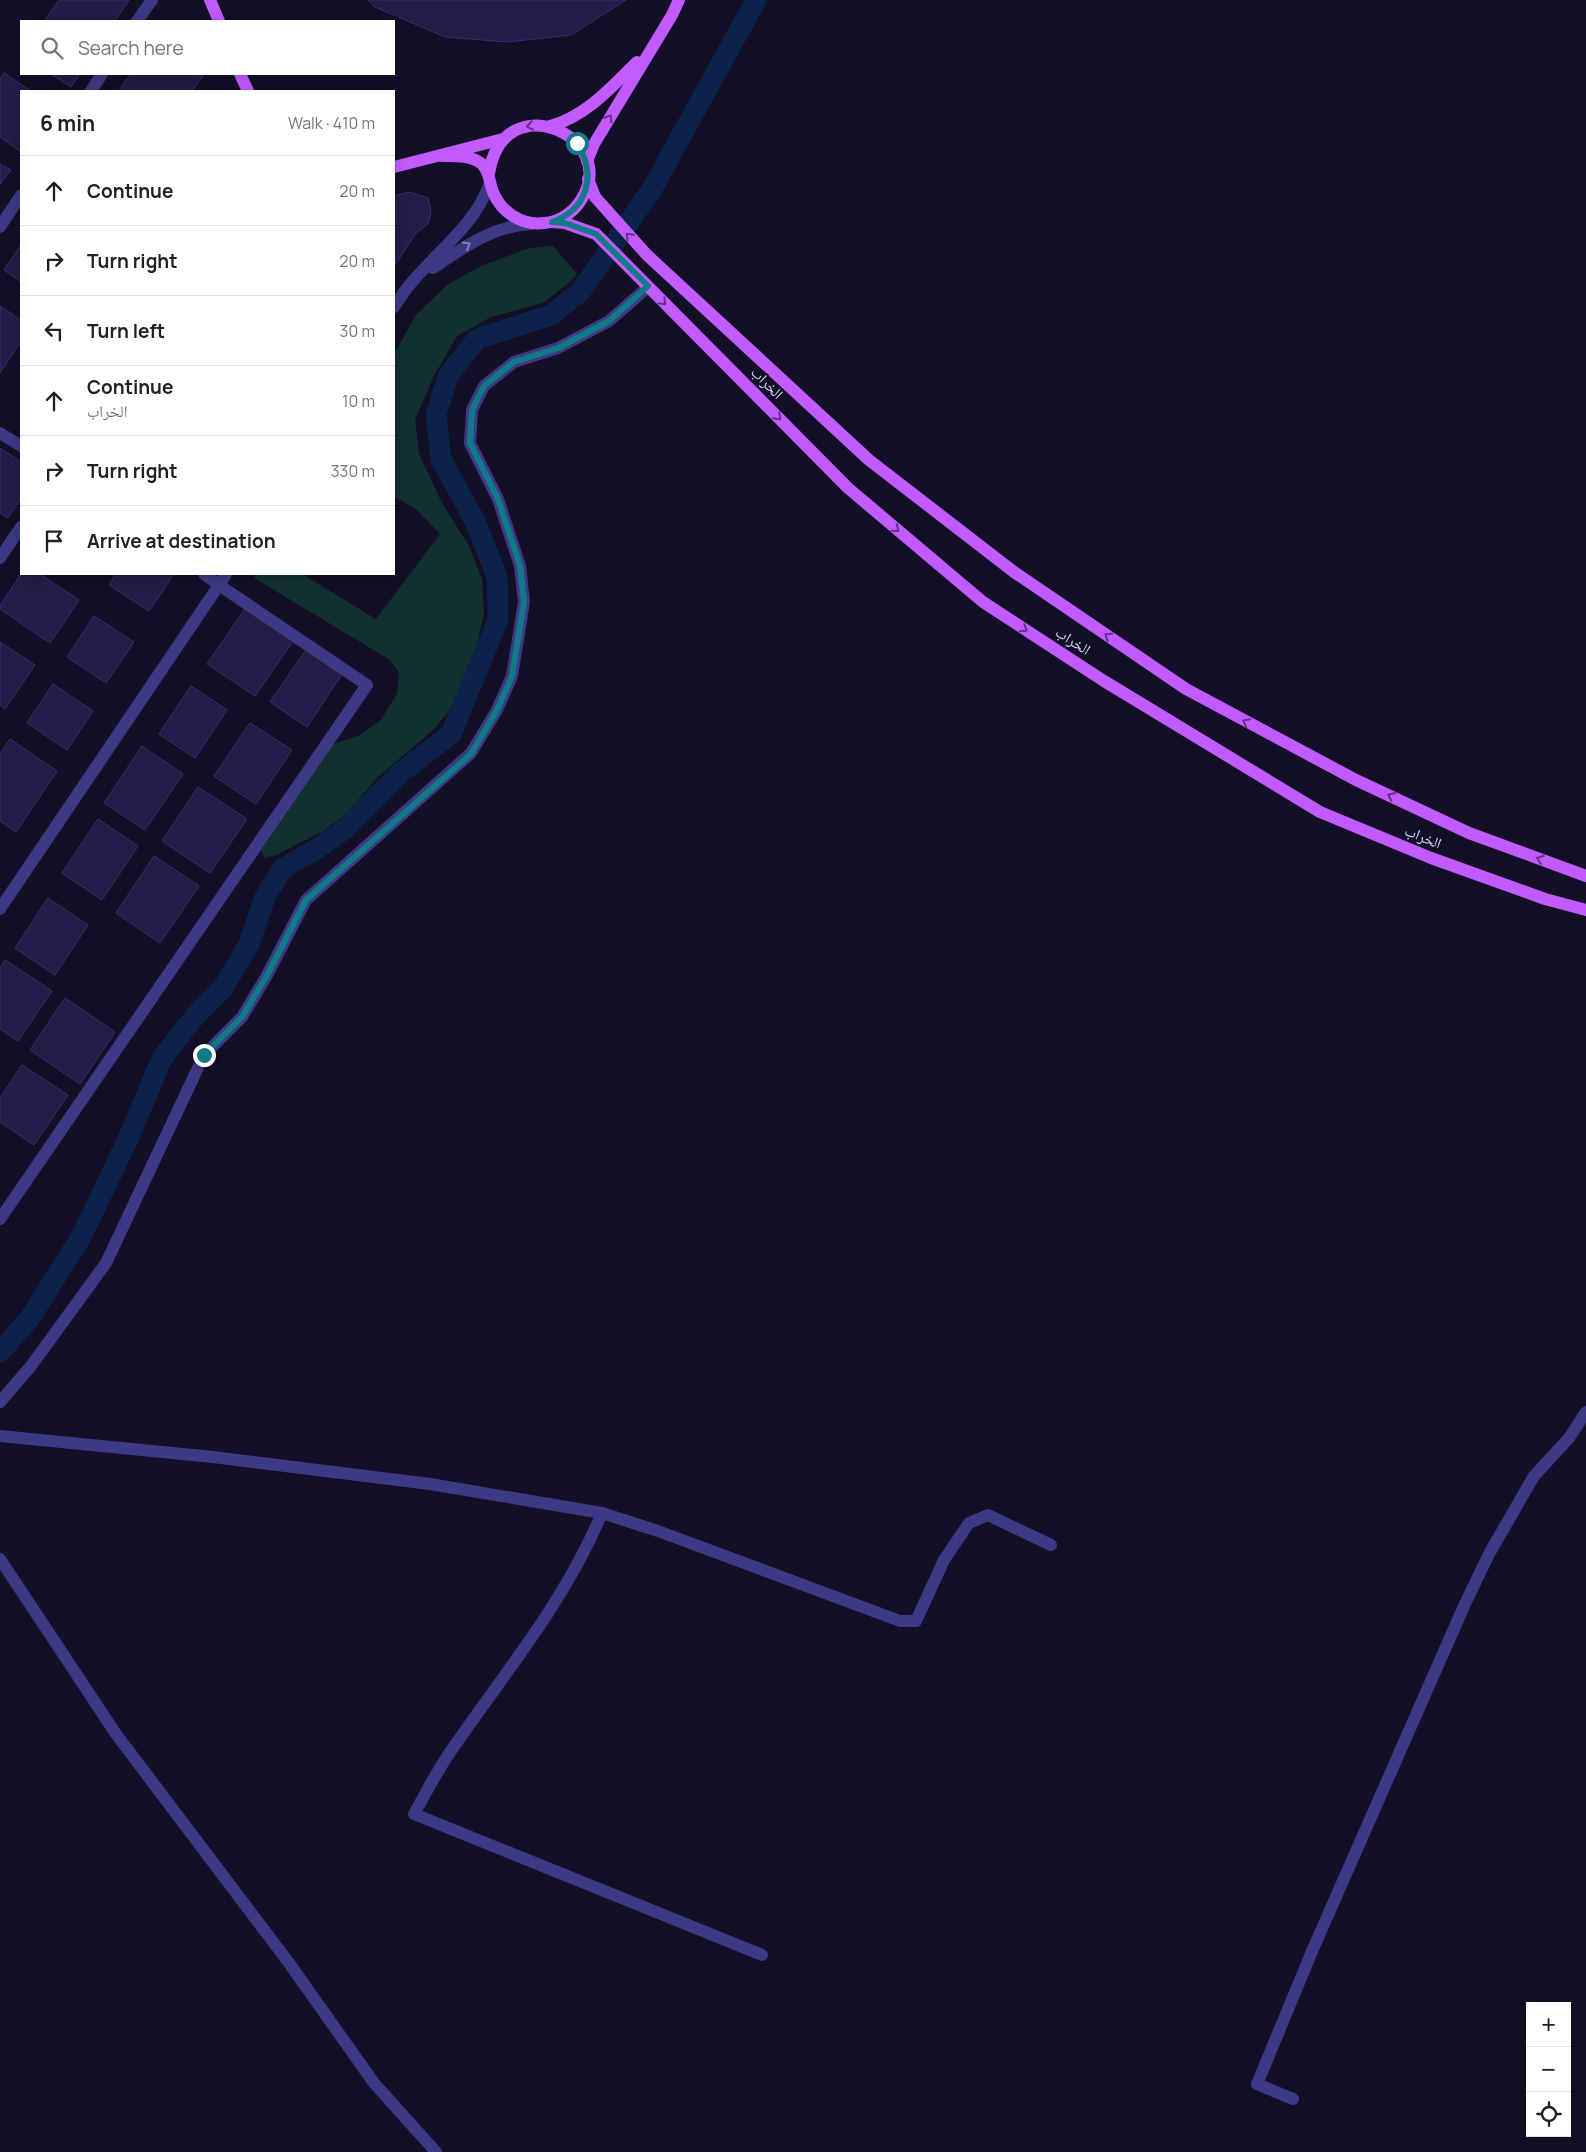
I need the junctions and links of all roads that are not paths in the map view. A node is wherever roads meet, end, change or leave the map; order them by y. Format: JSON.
{"nodes":[{"id":1,"x":152,"y":0,"type":"edge"},
{"id":2,"x":210,"y":0,"type":"edge"},
{"id":3,"x":679,"y":0,"type":"edge"},
{"id":4,"x":138,"y":20,"type":"edge"},
{"id":5,"x":218,"y":20,"type":"edge"},
{"id":6,"x":652,"y":46,"type":"junction"},
{"id":7,"x":101,"y":75,"type":"edge"},
{"id":8,"x":240,"y":75,"type":"edge"},
{"id":9,"x":92,"y":90,"type":"edge"},
{"id":10,"x":248,"y":90,"type":"edge"},
{"id":11,"x":550,"y":126,"type":"junction"},
{"id":12,"x":504,"y":139,"type":"junction"},
{"id":13,"x":442,"y":156,"type":"junction"},
{"id":14,"x":587,"y":161,"type":"junction"},
{"id":15,"x":395,"y":167,"type":"edge"},
{"id":16,"x":490,"y":179,"type":"junction"},
{"id":17,"x":588,"y":179,"type":"junction"},
{"id":18,"x":20,"y":197,"type":"edge"},
{"id":19,"x":552,"y":222,"type":"junction"},
{"id":20,"x":534,"y":223,"type":"junction"},
{"id":21,"x":0,"y":227,"type":"edge"},
{"id":22,"x":412,"y":282,"type":"junction"},
{"id":23,"x":648,"y":286,"type":"junction"},
{"id":24,"x":395,"y":306,"type":"edge"},
{"id":25,"x":0,"y":433,"type":"edge"},
{"id":26,"x":20,"y":445,"type":"edge"},
{"id":27,"x":20,"y":528,"type":"edge"},
{"id":28,"x":0,"y":558,"type":"edge"},
{"id":29,"x":208,"y":575,"type":"edge"},
{"id":30,"x":223,"y":579,"type":"edge"},
{"id":31,"x":1586,"y":876,"type":"edge"},
{"id":32,"x":0,"y":909,"type":"edge"},
{"id":33,"x":1586,"y":910,"type":"edge"},
{"id":34,"x":0,"y":1219,"type":"edge"},
{"id":35,"x":0,"y":1402,"type":"edge"},
{"id":36,"x":1586,"y":1412,"type":"edge"},
{"id":37,"x":0,"y":1436,"type":"edge"},
{"id":38,"x":602,"y":1514,"type":"junction"},
{"id":39,"x":1051,"y":1545,"type":"dead end"},
{"id":40,"x":0,"y":1559,"type":"edge"},
{"id":41,"x":762,"y":1955,"type":"dead end"},
{"id":42,"x":1293,"y":2099,"type":"dead end"},
{"id":43,"x":436,"y":2152,"type":"edge"}],
"edges":[{"from":1,"to":4,"type":"street"},
{"from":2,"to":5,"type":"main road"},
{"from":3,"to":6,"type":"main road"},
{"from":6,"to":11,"type":"main road"},
{"from":14,"to":6,"type":"main road","one_way":true},
{"from":7,"to":9,"type":"street"},
{"from":8,"to":10,"type":"main road"},
{"from":11,"to":12,"type":"main road","one_way":true},
{"from":11,"to":14,"type":"main road"},
{"from":12,"to":13,"type":"main road"},
{"from":12,"to":16,"type":"main road"},
{"from":13,"to":15,"type":"main road"},
{"from":13,"to":16,"type":"main road"},
{"from":14,"to":17,"type":"main road"},
{"from":16,"to":20,"type":"main road"},
{"from":16,"to":22,"type":"street"},
{"from":17,"to":19,"type":"main road"},
{"from":31,"to":17,"type":"main road","one_way":true},
{"from":18,"to":21,"type":"street"},
{"from":19,"to":20,"type":"main road"},
{"from":19,"to":23,"type":"main road","name":"الخراب"},
{"from":22,"to":20,"type":"street","one_way":true},
{"from":22,"to":24,"type":"street"},
{"from":23,"to":33,"type":"main road","name":"الخراب","one_way":true},
{"from":23,"to":35,"type":"street"},
{"from":25,"to":26,"type":"street"},
{"from":27,"to":28,"type":"street"},
{"from":29,"to":30,"type":"street"},
{"from":30,"to":32,"type":"street"},
{"from":30,"to":34,"type":"street"},
{"from":36,"to":42,"type":"street"},
{"from":37,"to":38,"type":"street"},
{"from":38,"to":39,"type":"street"},
{"from":38,"to":41,"type":"street"},
{"from":40,"to":43,"type":"street"}]}
